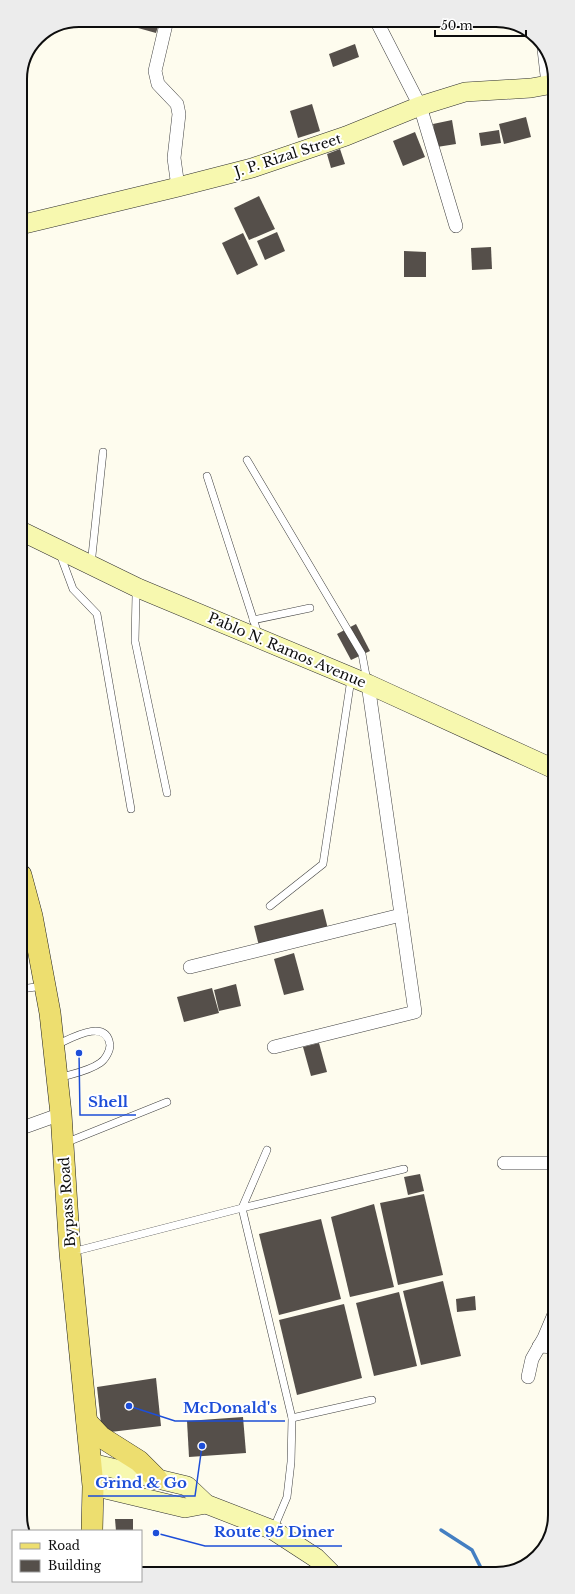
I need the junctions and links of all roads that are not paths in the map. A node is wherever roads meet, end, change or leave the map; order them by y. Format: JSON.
{"nodes":[{"id":1,"x":165,"y":27,"type":"edge"},
{"id":2,"x":380,"y":27,"type":"edge"},
{"id":3,"x":548,"y":85,"type":"edge"},
{"id":4,"x":420,"y":106,"type":"junction"},
{"id":5,"x":178,"y":188,"type":"junction"},
{"id":6,"x":27,"y":223,"type":"edge"},
{"id":7,"x":456,"y":226,"type":"dead end"},
{"id":8,"x":103,"y":452,"type":"dead end"},
{"id":9,"x":247,"y":460,"type":"dead end"},
{"id":10,"x":207,"y":476,"type":"dead end"},
{"id":11,"x":27,"y":534,"type":"edge"},
{"id":12,"x":57,"y":548,"type":"junction"},
{"id":13,"x":91,"y":565,"type":"junction"},
{"id":14,"x":138,"y":588,"type":"junction"},
{"id":15,"x":310,"y":608,"type":"dead end"},
{"id":16,"x":253,"y":620,"type":"junction"},
{"id":17,"x":259,"y":638,"type":"junction"},
{"id":18,"x":360,"y":680,"type":"junction"},
{"id":19,"x":548,"y":766,"type":"edge"},
{"id":20,"x":167,"y":792,"type":"dead end"},
{"id":21,"x":131,"y":809,"type":"dead end"},
{"id":22,"x":27,"y":906,"type":"edge"},
{"id":23,"x":270,"y":906,"type":"dead end"},
{"id":24,"x":401,"y":915,"type":"junction"},
{"id":25,"x":190,"y":967,"type":"dead end"},
{"id":26,"x":45,"y":986,"type":"junction"},
{"id":27,"x":27,"y":988,"type":"edge"},
{"id":28,"x":54,"y":1046,"type":"junction"},
{"id":29,"x":274,"y":1047,"type":"dead end"},
{"id":30,"x":57,"y":1078,"type":"junction"},
{"id":31,"x":167,"y":1102,"type":"dead end"},
{"id":32,"x":61,"y":1114,"type":"junction"},
{"id":33,"x":27,"y":1126,"type":"edge"},
{"id":34,"x":63,"y":1144,"type":"junction"},
{"id":35,"x":267,"y":1150,"type":"dead end"},
{"id":36,"x":504,"y":1163,"type":"dead end"},
{"id":37,"x":548,"y":1163,"type":"edge"},
{"id":38,"x":404,"y":1169,"type":"dead end"},
{"id":39,"x":242,"y":1208,"type":"junction"},
{"id":40,"x":70,"y":1253,"type":"junction"},
{"id":41,"x":548,"y":1329,"type":"edge"},
{"id":42,"x":538,"y":1346,"type":"junction"},
{"id":43,"x":548,"y":1347,"type":"edge"},
{"id":44,"x":528,"y":1377,"type":"dead end"},
{"id":45,"x":372,"y":1400,"type":"dead end"},
{"id":46,"x":292,"y":1418,"type":"junction"},
{"id":47,"x":87,"y":1422,"type":"junction"},
{"id":48,"x":91,"y":1463,"type":"junction"},
{"id":49,"x":157,"y":1479,"type":"junction"},
{"id":50,"x":93,"y":1486,"type":"junction"},
{"id":51,"x":206,"y":1504,"type":"junction"},
{"id":52,"x":92,"y":1530,"type":"edge"},
{"id":53,"x":273,"y":1530,"type":"junction"},
{"id":54,"x":325,"y":1567,"type":"edge"}],
"edges":[{"from":1,"to":5,"type":"street"},
{"from":2,"to":4,"type":"street"},
{"from":3,"to":4,"type":"main road","name":"J. P. Rizal Street"},
{"from":4,"to":5,"type":"main road","name":"J. P. Rizal Street"},
{"from":4,"to":7,"type":"street"},
{"from":5,"to":6,"type":"main road","name":"J. P. Rizal Street"},
{"from":8,"to":13,"type":"lane"},
{"from":9,"to":18,"type":"lane"},
{"from":10,"to":16,"type":"lane"},
{"from":11,"to":12,"type":"main road","name":"Pablo N. Ramos Avenue"},
{"from":12,"to":13,"type":"main road","name":"Pablo N. Ramos Avenue"},
{"from":12,"to":21,"type":"lane"},
{"from":13,"to":14,"type":"main road","name":"Pablo N. Ramos Avenue"},
{"from":14,"to":17,"type":"main road","name":"Pablo N. Ramos Avenue"},
{"from":14,"to":20,"type":"lane"},
{"from":15,"to":16,"type":"lane"},
{"from":16,"to":17,"type":"lane"},
{"from":17,"to":18,"type":"main road","name":"Pablo N. Ramos Avenue"},
{"from":18,"to":19,"type":"main road","name":"Pablo N. Ramos Avenue"},
{"from":18,"to":23,"type":"lane"},
{"from":18,"to":24,"type":"street"},
{"from":22,"to":26,"type":"main road","name":"Bypass Road"},
{"from":24,"to":25,"type":"street"},
{"from":24,"to":29,"type":"street"},
{"from":26,"to":27,"type":"lane"},
{"from":26,"to":28,"type":"main road","name":"Bypass Road"},
{"from":28,"to":30,"type":"main road","name":"Bypass Road"},
{"from":28,"to":30,"type":"lane"},
{"from":30,"to":32,"type":"main road","name":"Bypass Road"},
{"from":31,"to":34,"type":"lane"},
{"from":32,"to":33,"type":"street"},
{"from":32,"to":34,"type":"main road","name":"Bypass Road"},
{"from":34,"to":40,"type":"main road","name":"Bypass Road"},
{"from":35,"to":39,"type":"lane"},
{"from":36,"to":37,"type":"street"},
{"from":38,"to":39,"type":"lane"},
{"from":39,"to":40,"type":"lane"},
{"from":39,"to":46,"type":"lane"},
{"from":40,"to":47,"type":"main road","name":"Bypass Road"},
{"from":41,"to":42,"type":"street"},
{"from":42,"to":43,"type":"street"},
{"from":42,"to":44,"type":"street"},
{"from":45,"to":46,"type":"lane"},
{"from":46,"to":53,"type":"lane"},
{"from":47,"to":48,"type":"main road","name":"Bypass Road"},
{"from":47,"to":49,"type":"main road"},
{"from":48,"to":49,"type":"main road"},
{"from":48,"to":50,"type":"main road","name":"Bypass Road"},
{"from":49,"to":51,"type":"main road"},
{"from":50,"to":51,"type":"main road"},
{"from":50,"to":52,"type":"main road","name":"Bypass Road"},
{"from":51,"to":53,"type":"main road"},
{"from":53,"to":54,"type":"main road"}]}
